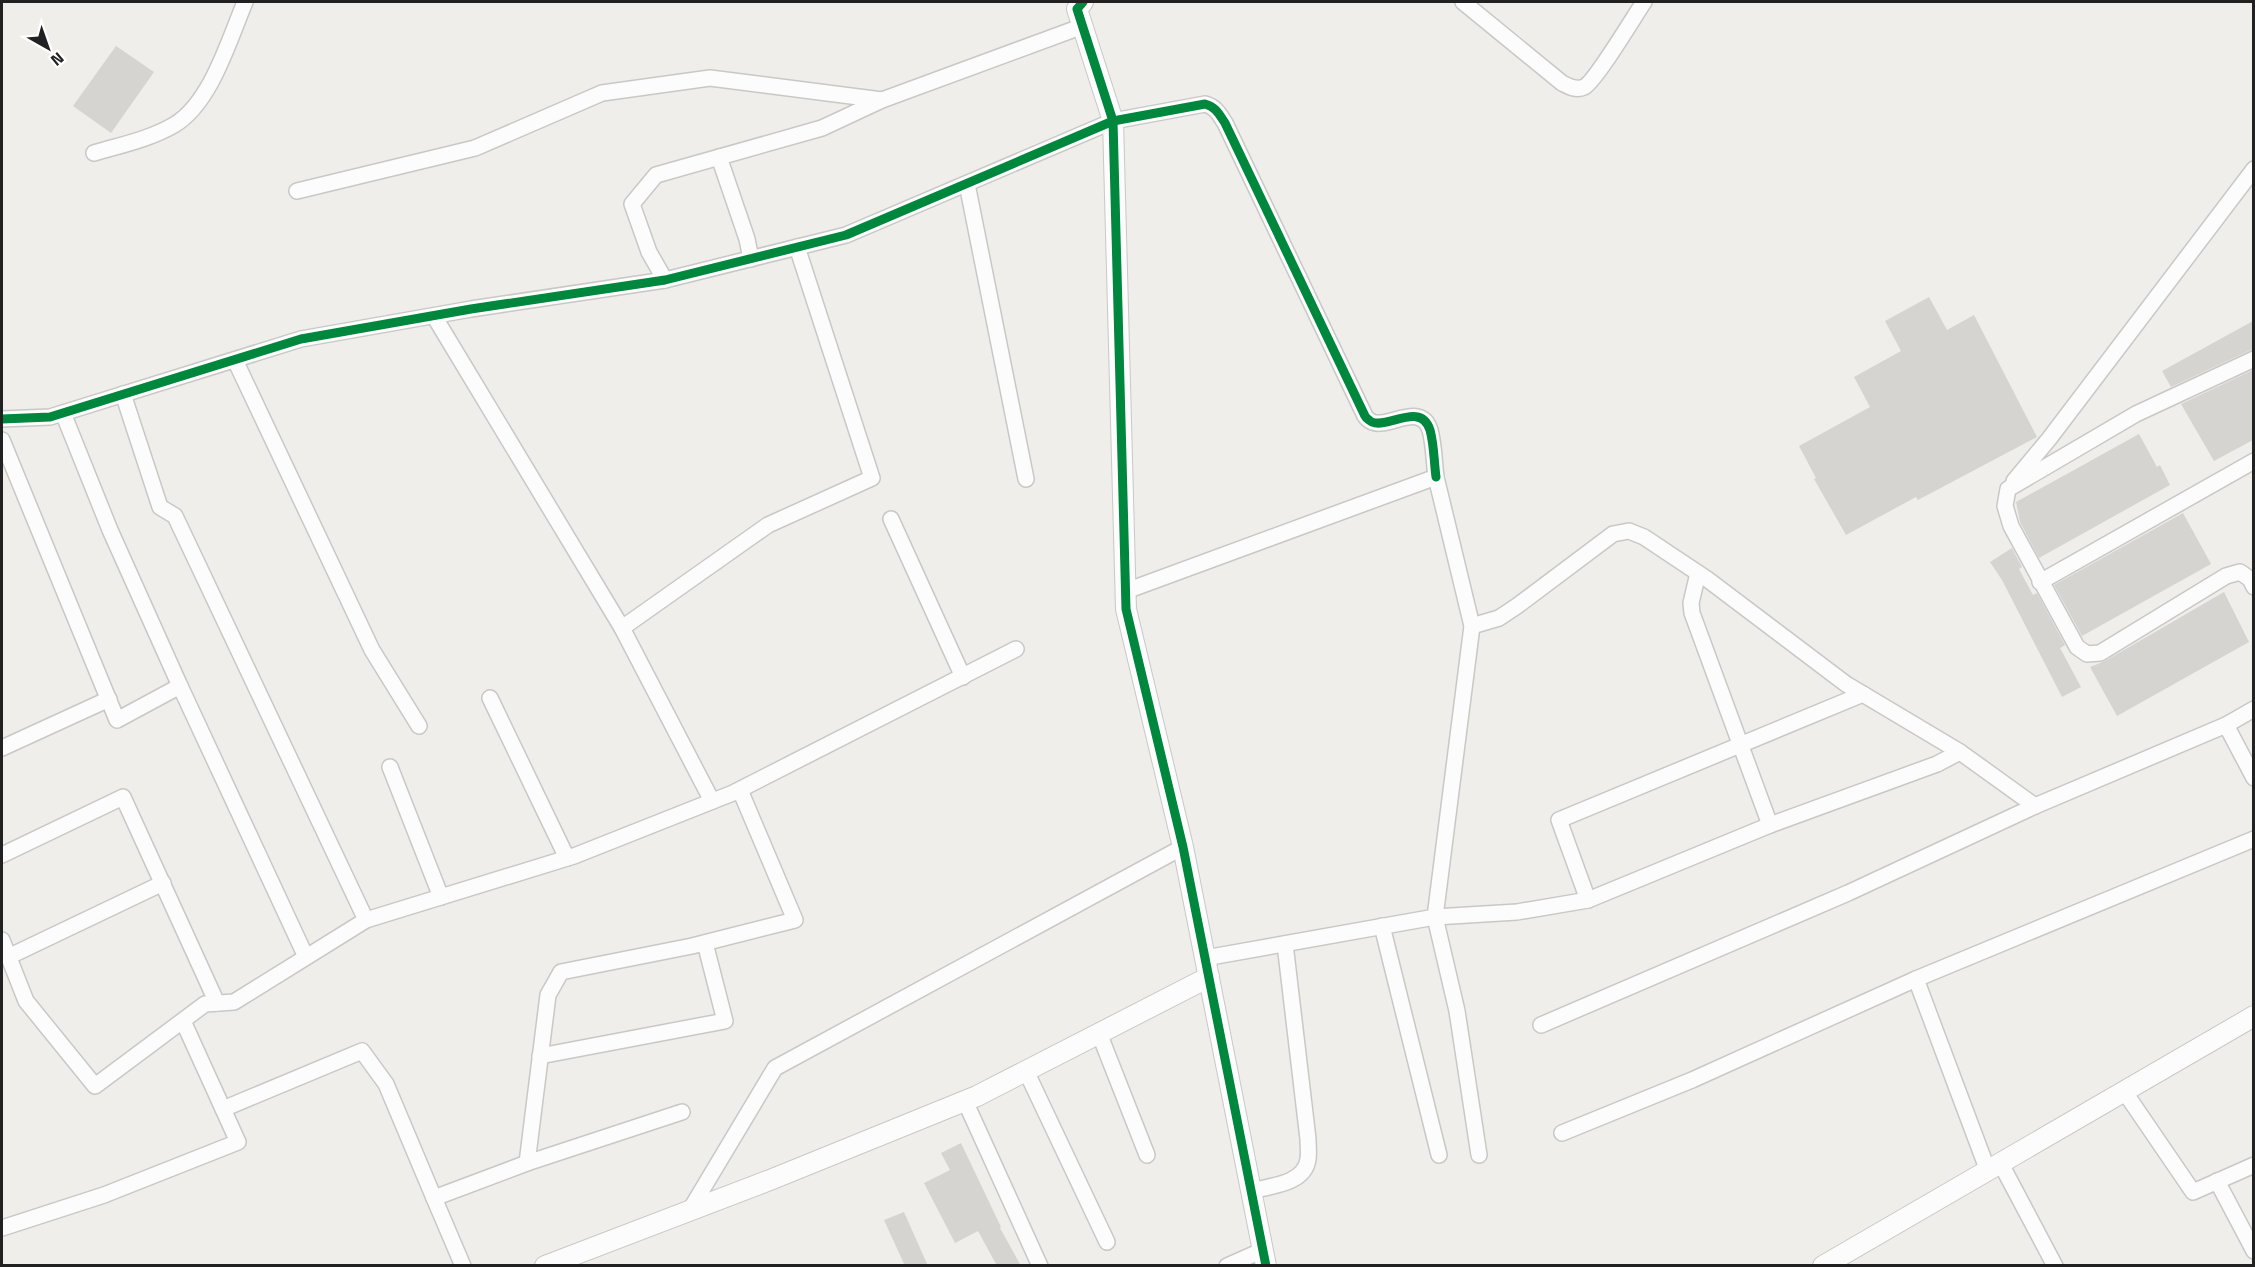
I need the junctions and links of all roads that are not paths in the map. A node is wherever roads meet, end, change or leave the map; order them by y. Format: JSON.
{"nodes":[{"id":1,"x":245,"y":2,"type":"edge"},
{"id":2,"x":1463,"y":2,"type":"edge"},
{"id":3,"x":1644,"y":2,"type":"edge"},
{"id":4,"x":1079,"y":9,"type":"edge"},
{"id":5,"x":882,"y":100,"type":"junction"},
{"id":6,"x":1113,"y":121,"type":"junction"},
{"id":7,"x":94,"y":153,"type":"dead end"},
{"id":8,"x":719,"y":157,"type":"junction"},
{"id":9,"x":2253,"y":169,"type":"edge"},
{"id":10,"x":967,"y":184,"type":"junction"},
{"id":11,"x":297,"y":190,"type":"dead end"},
{"id":12,"x":797,"y":248,"type":"junction"},
{"id":13,"x":751,"y":259,"type":"junction"},
{"id":14,"x":665,"y":280,"type":"junction"},
{"id":15,"x":434,"y":316,"type":"junction"},
{"id":16,"x":2253,"y":359,"type":"edge"},
{"id":17,"x":235,"y":360,"type":"junction"},
{"id":18,"x":123,"y":394,"type":"junction"},
{"id":19,"x":63,"y":413,"type":"junction"},
{"id":20,"x":2,"y":419,"type":"edge"},
{"id":21,"x":2,"y":440,"type":"edge"},
{"id":22,"x":2253,"y":461,"type":"edge"},
{"id":23,"x":1436,"y":477,"type":"junction"},
{"id":24,"x":1026,"y":479,"type":"dead end"},
{"id":25,"x":2008,"y":489,"type":"junction"},
{"id":26,"x":891,"y":519,"type":"dead end"},
{"id":27,"x":1698,"y":573,"type":"junction"},
{"id":28,"x":2040,"y":582,"type":"junction"},
{"id":29,"x":2253,"y":587,"type":"edge"},
{"id":30,"x":1126,"y":591,"type":"junction"},
{"id":31,"x":1472,"y":627,"type":"junction"},
{"id":32,"x":622,"y":628,"type":"junction"},
{"id":33,"x":1016,"y":649,"type":"dead end"},
{"id":34,"x":963,"y":677,"type":"junction"},
{"id":35,"x":180,"y":686,"type":"junction"},
{"id":36,"x":1863,"y":694,"type":"junction"},
{"id":37,"x":490,"y":698,"type":"dead end"},
{"id":38,"x":109,"y":699,"type":"junction"},
{"id":39,"x":2253,"y":709,"type":"edge"},
{"id":40,"x":2226,"y":725,"type":"junction"},
{"id":41,"x":419,"y":726,"type":"dead end"},
{"id":42,"x":1741,"y":746,"type":"junction"},
{"id":43,"x":2,"y":748,"type":"edge"},
{"id":44,"x":1959,"y":752,"type":"junction"},
{"id":45,"x":390,"y":767,"type":"dead end"},
{"id":46,"x":2253,"y":778,"type":"edge"},
{"id":47,"x":740,"y":789,"type":"junction"},
{"id":48,"x":712,"y":801,"type":"junction"},
{"id":49,"x":2035,"y":806,"type":"junction"},
{"id":50,"x":1770,"y":825,"type":"junction"},
{"id":51,"x":2253,"y":839,"type":"edge"},
{"id":52,"x":1183,"y":847,"type":"junction"},
{"id":53,"x":2,"y":855,"type":"edge"},
{"id":54,"x":567,"y":858,"type":"junction"},
{"id":55,"x":163,"y":883,"type":"junction"},
{"id":56,"x":441,"y":897,"type":"junction"},
{"id":57,"x":1588,"y":900,"type":"junction"},
{"id":58,"x":1435,"y":917,"type":"junction"},
{"id":59,"x":366,"y":920,"type":"junction"},
{"id":60,"x":1382,"y":926,"type":"junction"},
{"id":61,"x":2,"y":940,"type":"edge"},
{"id":62,"x":705,"y":943,"type":"junction"},
{"id":63,"x":1285,"y":944,"type":"junction"},
{"id":64,"x":8,"y":957,"type":"junction"},
{"id":65,"x":306,"y":957,"type":"junction"},
{"id":66,"x":1207,"y":968,"type":"junction"},
{"id":67,"x":1916,"y":980,"type":"junction"},
{"id":68,"x":217,"y":1003,"type":"junction"},
{"id":69,"x":2253,"y":1016,"type":"edge"},
{"id":70,"x":183,"y":1021,"type":"junction"},
{"id":71,"x":1541,"y":1025,"type":"dead end"},
{"id":72,"x":1100,"y":1033,"type":"junction"},
{"id":73,"x":540,"y":1056,"type":"junction"},
{"id":74,"x":1026,"y":1071,"type":"junction"},
{"id":75,"x":2124,"y":1091,"type":"junction"},
{"id":76,"x":964,"y":1101,"type":"junction"},
{"id":77,"x":223,"y":1109,"type":"junction"},
{"id":78,"x":682,"y":1112,"type":"dead end"},
{"id":79,"x":1562,"y":1133,"type":"dead end"},
{"id":80,"x":1147,"y":1155,"type":"dead end"},
{"id":81,"x":1439,"y":1155,"type":"dead end"},
{"id":82,"x":1479,"y":1155,"type":"dead end"},
{"id":83,"x":527,"y":1163,"type":"junction"},
{"id":84,"x":2253,"y":1165,"type":"edge"},
{"id":85,"x":1994,"y":1167,"type":"junction"},
{"id":86,"x":2217,"y":1181,"type":"junction"},
{"id":87,"x":1251,"y":1191,"type":"junction"},
{"id":88,"x":434,"y":1198,"type":"junction"},
{"id":89,"x":690,"y":1210,"type":"junction"},
{"id":90,"x":2,"y":1228,"type":"edge"},
{"id":91,"x":1107,"y":1242,"type":"dead end"},
{"id":92,"x":2253,"y":1251,"type":"edge"},
{"id":93,"x":1264,"y":1258,"type":"edge"},
{"id":94,"x":463,"y":1266,"type":"edge"},
{"id":95,"x":545,"y":1266,"type":"edge"},
{"id":96,"x":1041,"y":1266,"type":"edge"},
{"id":97,"x":1227,"y":1266,"type":"edge"},
{"id":98,"x":1823,"y":1266,"type":"edge"},
{"id":99,"x":2055,"y":1266,"type":"edge"}],
"edges":[{"from":1,"to":7,"type":"street"},
{"from":2,"to":3,"type":"street"},
{"from":4,"to":5,"type":"street"},
{"from":4,"to":6,"type":"street"},
{"from":5,"to":8,"type":"street"},
{"from":5,"to":11,"type":"street"},
{"from":6,"to":10,"type":"street"},
{"from":6,"to":23,"type":"street"},
{"from":6,"to":30,"type":"street"},
{"from":8,"to":13,"type":"street"},
{"from":8,"to":14,"type":"street"},
{"from":9,"to":25,"type":"street"},
{"from":10,"to":12,"type":"street"},
{"from":10,"to":24,"type":"street"},
{"from":12,"to":13,"type":"street"},
{"from":12,"to":32,"type":"street"},
{"from":13,"to":14,"type":"street"},
{"from":14,"to":15,"type":"street"},
{"from":15,"to":17,"type":"street"},
{"from":15,"to":32,"type":"street"},
{"from":16,"to":25,"type":"street"},
{"from":17,"to":18,"type":"street"},
{"from":17,"to":41,"type":"street"},
{"from":18,"to":19,"type":"street"},
{"from":18,"to":59,"type":"street"},
{"from":19,"to":20,"type":"street"},
{"from":19,"to":35,"type":"street"},
{"from":21,"to":38,"type":"street"},
{"from":22,"to":28,"type":"street"},
{"from":23,"to":30,"type":"street"},
{"from":23,"to":31,"type":"street"},
{"from":25,"to":28,"type":"street"},
{"from":26,"to":34,"type":"street"},
{"from":27,"to":31,"type":"street"},
{"from":27,"to":36,"type":"street"},
{"from":27,"to":42,"type":"street"},
{"from":28,"to":29,"type":"street"},
{"from":30,"to":52,"type":"street"},
{"from":31,"to":58,"type":"street"},
{"from":32,"to":48,"type":"street"},
{"from":33,"to":34,"type":"street"},
{"from":34,"to":47,"type":"street"},
{"from":35,"to":38,"type":"street"},
{"from":35,"to":65,"type":"street"},
{"from":36,"to":42,"type":"street"},
{"from":36,"to":44,"type":"street"},
{"from":37,"to":54,"type":"street"},
{"from":38,"to":43,"type":"street"},
{"from":39,"to":40,"type":"street"},
{"from":40,"to":46,"type":"street"},
{"from":40,"to":49,"type":"street"},
{"from":42,"to":50,"type":"street"},
{"from":42,"to":57,"type":"street"},
{"from":44,"to":49,"type":"street"},
{"from":44,"to":50,"type":"street"},
{"from":45,"to":56,"type":"street"},
{"from":47,"to":48,"type":"street"},
{"from":47,"to":62,"type":"street"},
{"from":48,"to":54,"type":"street"},
{"from":49,"to":71,"type":"street"},
{"from":50,"to":57,"type":"street"},
{"from":51,"to":67,"type":"street"},
{"from":52,"to":66,"type":"street"},
{"from":52,"to":89,"type":"street"},
{"from":53,"to":55,"type":"street"},
{"from":54,"to":56,"type":"street"},
{"from":55,"to":64,"type":"street"},
{"from":55,"to":68,"type":"street"},
{"from":56,"to":59,"type":"street"},
{"from":57,"to":58,"type":"street"},
{"from":58,"to":60,"type":"street"},
{"from":58,"to":82,"type":"street"},
{"from":59,"to":65,"type":"street"},
{"from":60,"to":63,"type":"street"},
{"from":60,"to":81,"type":"street"},
{"from":61,"to":64,"type":"street"},
{"from":62,"to":73,"type":"street"},
{"from":62,"to":73,"type":"street"},
{"from":63,"to":66,"type":"street"},
{"from":63,"to":87,"type":"street"},
{"from":64,"to":70,"type":"street"},
{"from":65,"to":68,"type":"street"},
{"from":66,"to":72,"type":"street"},
{"from":66,"to":87,"type":"street"},
{"from":67,"to":79,"type":"street"},
{"from":67,"to":85,"type":"street"},
{"from":68,"to":70,"type":"street"},
{"from":69,"to":75,"type":"street"},
{"from":70,"to":77,"type":"street"},
{"from":72,"to":74,"type":"street"},
{"from":72,"to":80,"type":"street"},
{"from":73,"to":83,"type":"street"},
{"from":74,"to":76,"type":"street"},
{"from":74,"to":91,"type":"street"},
{"from":75,"to":85,"type":"street"},
{"from":75,"to":86,"type":"street"},
{"from":76,"to":89,"type":"street"},
{"from":76,"to":96,"type":"street"},
{"from":77,"to":88,"type":"street"},
{"from":77,"to":90,"type":"street"},
{"from":78,"to":83,"type":"street"},
{"from":83,"to":88,"type":"street"},
{"from":84,"to":86,"type":"street"},
{"from":85,"to":98,"type":"street"},
{"from":85,"to":99,"type":"street"},
{"from":86,"to":92,"type":"street"},
{"from":87,"to":93,"type":"street"},
{"from":88,"to":94,"type":"street"},
{"from":89,"to":95,"type":"street"},
{"from":93,"to":97,"type":"street"}]}
